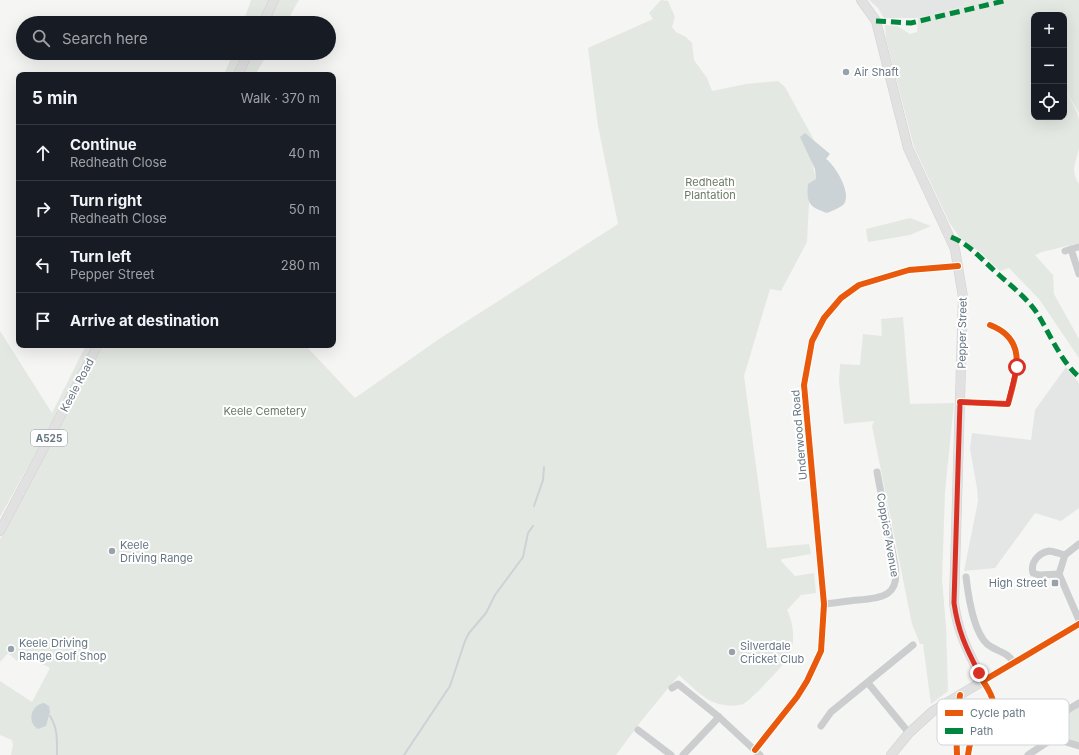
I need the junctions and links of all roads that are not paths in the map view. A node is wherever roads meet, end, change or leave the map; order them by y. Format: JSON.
{"nodes":[{"id":1,"x":274,"y":0,"type":"edge"},
{"id":2,"x":861,"y":0,"type":"edge"},
{"id":3,"x":266,"y":16,"type":"edge"},
{"id":4,"x":245,"y":60,"type":"edge"},
{"id":5,"x":239,"y":72,"type":"edge"},
{"id":6,"x":1071,"y":249,"type":"dead end"},
{"id":7,"x":958,"y":266,"type":"junction"},
{"id":8,"x":1079,"y":274,"type":"edge"},
{"id":9,"x":990,"y":325,"type":"dead end"},
{"id":10,"x":96,"y":348,"type":"edge"},
{"id":11,"x":960,"y":402,"type":"junction"},
{"id":12,"x":877,"y":472,"type":"dead end"},
{"id":13,"x":0,"y":531,"type":"edge"},
{"id":14,"x":1079,"y":544,"type":"edge"},
{"id":15,"x":1065,"y":555,"type":"junction"},
{"id":16,"x":1059,"y":574,"type":"junction"},
{"id":17,"x":966,"y":576,"type":"dead end"},
{"id":18,"x":824,"y":604,"type":"junction"},
{"id":19,"x":1079,"y":620,"type":"edge"},
{"id":20,"x":1079,"y":624,"type":"edge"},
{"id":21,"x":913,"y":645,"type":"dead end"},
{"id":22,"x":1014,"y":663,"type":"junction"},
{"id":23,"x":983,"y":681,"type":"junction"},
{"id":24,"x":868,"y":683,"type":"junction"},
{"id":25,"x":672,"y":688,"type":"dead end"},
{"id":26,"x":797,"y":697,"type":"junction"},
{"id":27,"x":953,"y":699,"type":"edge"},
{"id":28,"x":992,"y":699,"type":"edge"},
{"id":29,"x":804,"y":701,"type":"dead end"},
{"id":30,"x":1079,"y":703,"type":"edge"},
{"id":31,"x":937,"y":709,"type":"edge"},
{"id":32,"x":1069,"y":709,"type":"edge"},
{"id":33,"x":719,"y":717,"type":"junction"},
{"id":34,"x":821,"y":726,"type":"dead end"},
{"id":35,"x":638,"y":730,"type":"dead end"},
{"id":36,"x":909,"y":733,"type":"junction"},
{"id":37,"x":1069,"y":743,"type":"edge"},
{"id":38,"x":971,"y":745,"type":"edge"},
{"id":39,"x":1043,"y":745,"type":"edge"},
{"id":40,"x":1079,"y":746,"type":"edge"},
{"id":41,"x":758,"y":752,"type":"edge"},
{"id":42,"x":671,"y":755,"type":"edge"},
{"id":43,"x":683,"y":755,"type":"edge"},
{"id":44,"x":891,"y":755,"type":"edge"},
{"id":45,"x":968,"y":755,"type":"edge"},
{"id":46,"x":1028,"y":755,"type":"edge"}],
"edges":[{"from":1,"to":3,"type":"main road"},
{"from":2,"to":7,"type":"main road","name":"Pepper Street"},
{"from":4,"to":5,"type":"main road"},
{"from":6,"to":8,"type":"street"},
{"from":7,"to":11,"type":"main road","name":"Pepper Street"},
{"from":7,"to":18,"type":"street","name":"Underwood Road"},
{"from":9,"to":11,"type":"street"},
{"from":10,"to":13,"type":"main road","name":"Keele Road","number":"A525"},
{"from":11,"to":23,"type":"main road","name":"Pepper Street"},
{"from":12,"to":18,"type":"street","name":"Coppice Avenue"},
{"from":14,"to":15,"type":"street"},
{"from":15,"to":16,"type":"street"},
{"from":15,"to":16,"type":"street"},
{"from":16,"to":19,"type":"street"},
{"from":17,"to":22,"type":"street"},
{"from":18,"to":26,"type":"street","name":"Underwood Road"},
{"from":20,"to":22,"type":"street"},
{"from":21,"to":24,"type":"street"},
{"from":22,"to":23,"type":"street"},
{"from":23,"to":27,"type":"main road"},
{"from":23,"to":28,"type":"street"},
{"from":24,"to":34,"type":"street"},
{"from":24,"to":36,"type":"street"},
{"from":25,"to":33,"type":"street"},
{"from":26,"to":29,"type":"street"},
{"from":26,"to":41,"type":"street","name":"Underwood Road"},
{"from":30,"to":32,"type":"street"},
{"from":31,"to":36,"type":"main road"},
{"from":33,"to":41,"type":"street"},
{"from":33,"to":43,"type":"street"},
{"from":35,"to":42,"type":"street"},
{"from":36,"to":44,"type":"main road"},
{"from":37,"to":40,"type":"street"},
{"from":38,"to":45,"type":"street"},
{"from":39,"to":46,"type":"street"}]}
